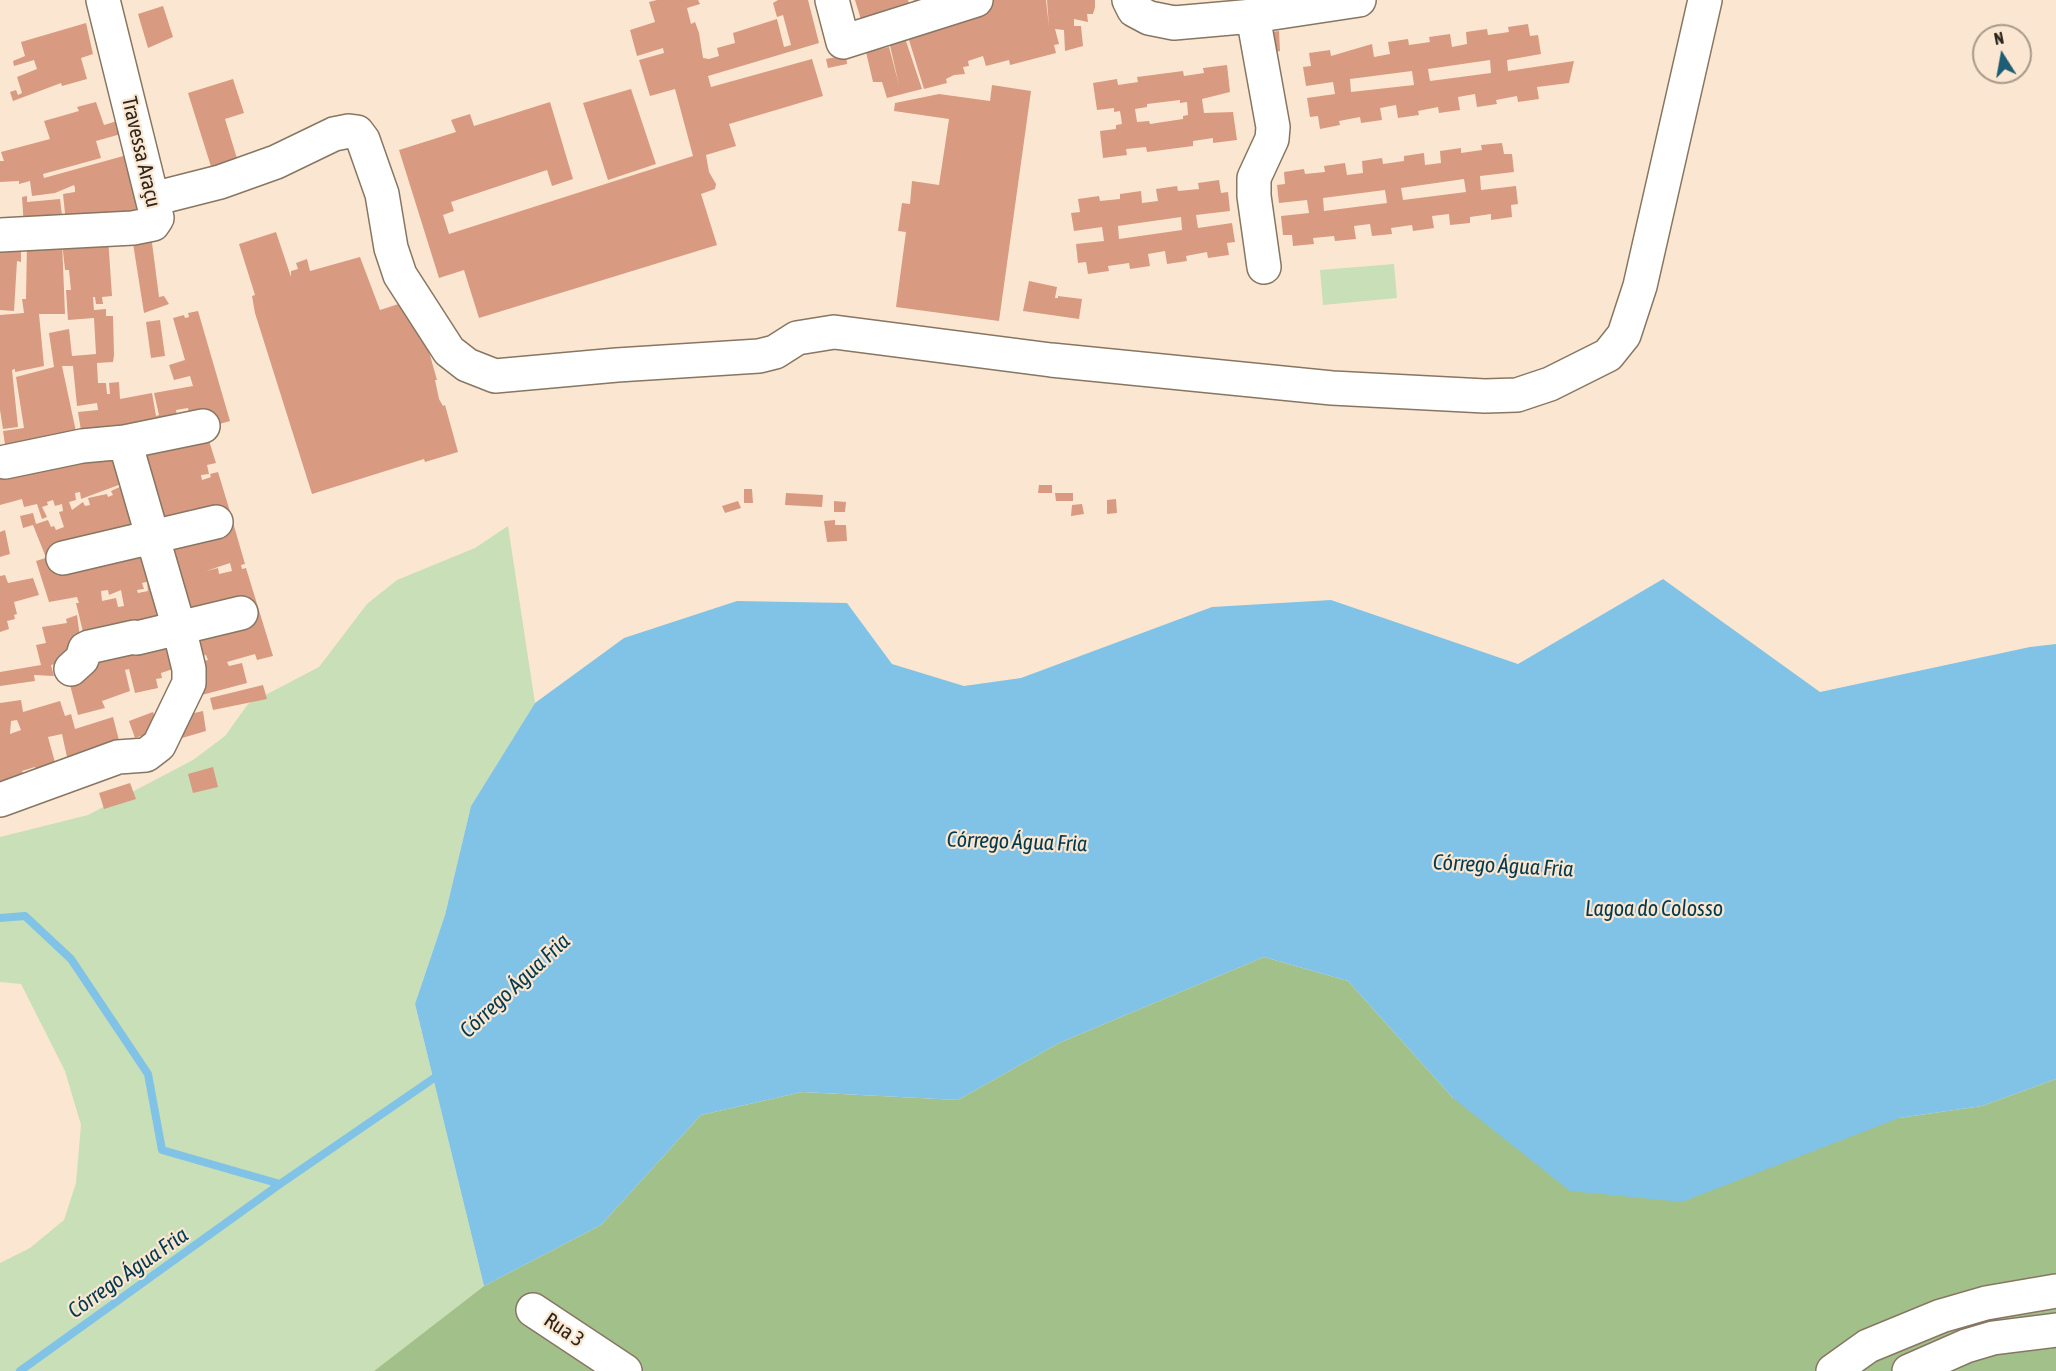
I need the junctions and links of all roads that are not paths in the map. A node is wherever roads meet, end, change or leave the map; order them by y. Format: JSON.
{"nodes":[{"id":1,"x":103,"y":0,"type":"edge"},
{"id":2,"x":832,"y":0,"type":"edge"},
{"id":3,"x":976,"y":0,"type":"edge"},
{"id":4,"x":1129,"y":0,"type":"edge"},
{"id":5,"x":1359,"y":0,"type":"edge"},
{"id":6,"x":1705,"y":0,"type":"edge"},
{"id":7,"x":1253,"y":16,"type":"junction"},
{"id":8,"x":154,"y":204,"type":"junction"},
{"id":9,"x":0,"y":235,"type":"edge"},
{"id":10,"x":1264,"y":267,"type":"dead end"},
{"id":11,"x":203,"y":426,"type":"dead end"},
{"id":12,"x":125,"y":442,"type":"junction"},
{"id":13,"x":5,"y":462,"type":"dead end"},
{"id":14,"x":216,"y":522,"type":"dead end"},
{"id":15,"x":152,"y":537,"type":"junction"},
{"id":16,"x":63,"y":558,"type":"dead end"},
{"id":17,"x":241,"y":613,"type":"dead end"},
{"id":18,"x":179,"y":628,"type":"junction"},
{"id":19,"x":70,"y":669,"type":"dead end"},
{"id":20,"x":0,"y":800,"type":"edge"},
{"id":21,"x":2056,"y":1292,"type":"edge"},
{"id":22,"x":533,"y":1310,"type":"dead end"},
{"id":23,"x":2056,"y":1330,"type":"edge"},
{"id":24,"x":625,"y":1371,"type":"edge"},
{"id":25,"x":1833,"y":1371,"type":"edge"},
{"id":26,"x":1910,"y":1371,"type":"edge"}],
"edges":[{"from":1,"to":8,"type":"street","name":"Travessa Araçu"},
{"from":2,"to":3,"type":"street"},
{"from":4,"to":7,"type":"street"},
{"from":5,"to":7,"type":"street"},
{"from":6,"to":8,"type":"street"},
{"from":7,"to":10,"type":"street"},
{"from":8,"to":9,"type":"street","name":"Travessa Araçu"},
{"from":11,"to":12,"type":"street"},
{"from":12,"to":13,"type":"street"},
{"from":12,"to":15,"type":"street"},
{"from":14,"to":15,"type":"street"},
{"from":15,"to":16,"type":"street"},
{"from":15,"to":18,"type":"street"},
{"from":17,"to":18,"type":"street"},
{"from":18,"to":19,"type":"street"},
{"from":18,"to":20,"type":"street"},
{"from":21,"to":25,"type":"street"},
{"from":22,"to":24,"type":"street","name":"Rua 3"},
{"from":23,"to":26,"type":"street"}]}
